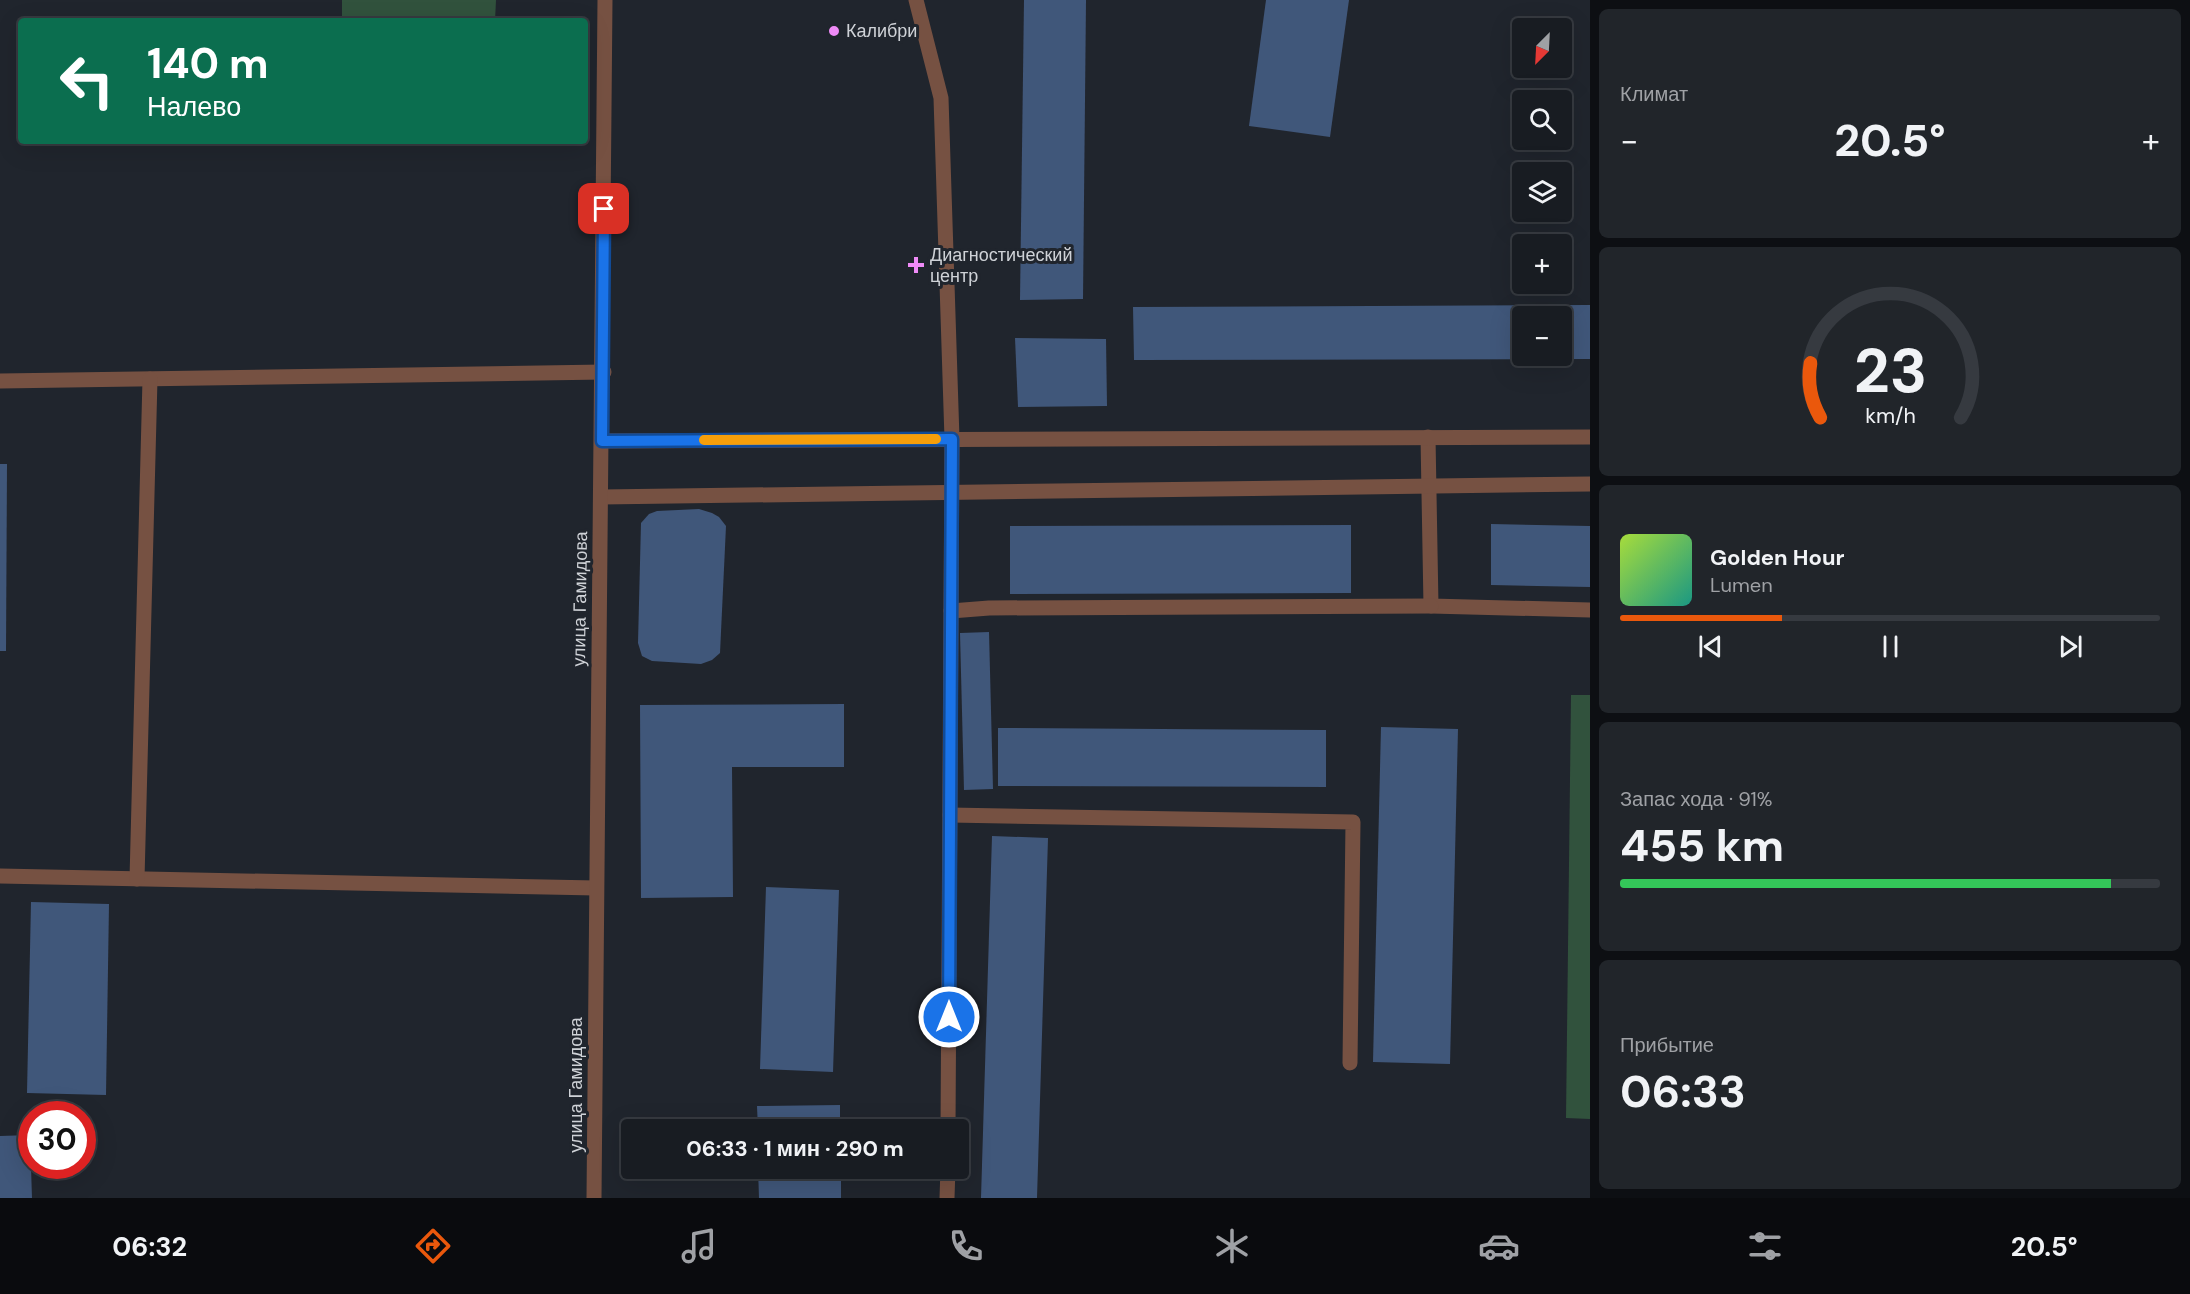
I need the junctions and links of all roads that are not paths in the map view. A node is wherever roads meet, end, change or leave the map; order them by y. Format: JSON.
{"nodes":[{"id":1,"x":605,"y":0,"type":"edge"},
{"id":2,"x":916,"y":0,"type":"edge"},
{"id":3,"x":603,"y":372,"type":"junction"},
{"id":4,"x":150,"y":379,"type":"junction"},
{"id":5,"x":0,"y":381,"type":"edge"},
{"id":6,"x":1590,"y":436,"type":"edge"},
{"id":7,"x":1428,"y":437,"type":"junction"},
{"id":8,"x":952,"y":439,"type":"junction"},
{"id":9,"x":602,"y":441,"type":"junction"},
{"id":10,"x":1590,"y":484,"type":"edge"},
{"id":11,"x":1430,"y":486,"type":"junction"},
{"id":12,"x":952,"y":493,"type":"junction"},
{"id":13,"x":601,"y":497,"type":"junction"},
{"id":14,"x":1431,"y":606,"type":"junction"},
{"id":15,"x":1590,"y":610,"type":"edge"},
{"id":16,"x":951,"y":611,"type":"junction"},
{"id":17,"x":950,"y":815,"type":"junction"},
{"id":18,"x":0,"y":876,"type":"edge"},
{"id":19,"x":137,"y":879,"type":"junction"},
{"id":20,"x":596,"y":888,"type":"junction"},
{"id":21,"x":1350,"y":1063,"type":"dead end"},
{"id":22,"x":948,"y":1119,"type":"edge"},
{"id":23,"x":948,"y":1179,"type":"edge"},
{"id":24,"x":594,"y":1198,"type":"edge"},
{"id":25,"x":947,"y":1198,"type":"edge"}],
"edges":[{"from":1,"to":3,"type":"street","name":"улица Гамидова"},
{"from":2,"to":8,"type":"street"},
{"from":3,"to":4,"type":"street"},
{"from":3,"to":9,"type":"street","name":"улица Гамидова"},
{"from":4,"to":5,"type":"street"},
{"from":4,"to":19,"type":"street"},
{"from":6,"to":7,"type":"street"},
{"from":7,"to":8,"type":"street"},
{"from":7,"to":11,"type":"street"},
{"from":8,"to":9,"type":"street"},
{"from":8,"to":12,"type":"street"},
{"from":9,"to":13,"type":"street","name":"улица Гамидова"},
{"from":10,"to":11,"type":"street"},
{"from":11,"to":12,"type":"street"},
{"from":11,"to":14,"type":"street"},
{"from":12,"to":13,"type":"street"},
{"from":12,"to":16,"type":"street"},
{"from":13,"to":20,"type":"street","name":"улица Гамидова"},
{"from":14,"to":15,"type":"street"},
{"from":14,"to":16,"type":"street"},
{"from":16,"to":17,"type":"street"},
{"from":17,"to":21,"type":"street"},
{"from":17,"to":22,"type":"street"},
{"from":18,"to":19,"type":"street"},
{"from":19,"to":20,"type":"street"},
{"from":20,"to":24,"type":"street","name":"улица Гамидова"},
{"from":23,"to":25,"type":"street"}]}
